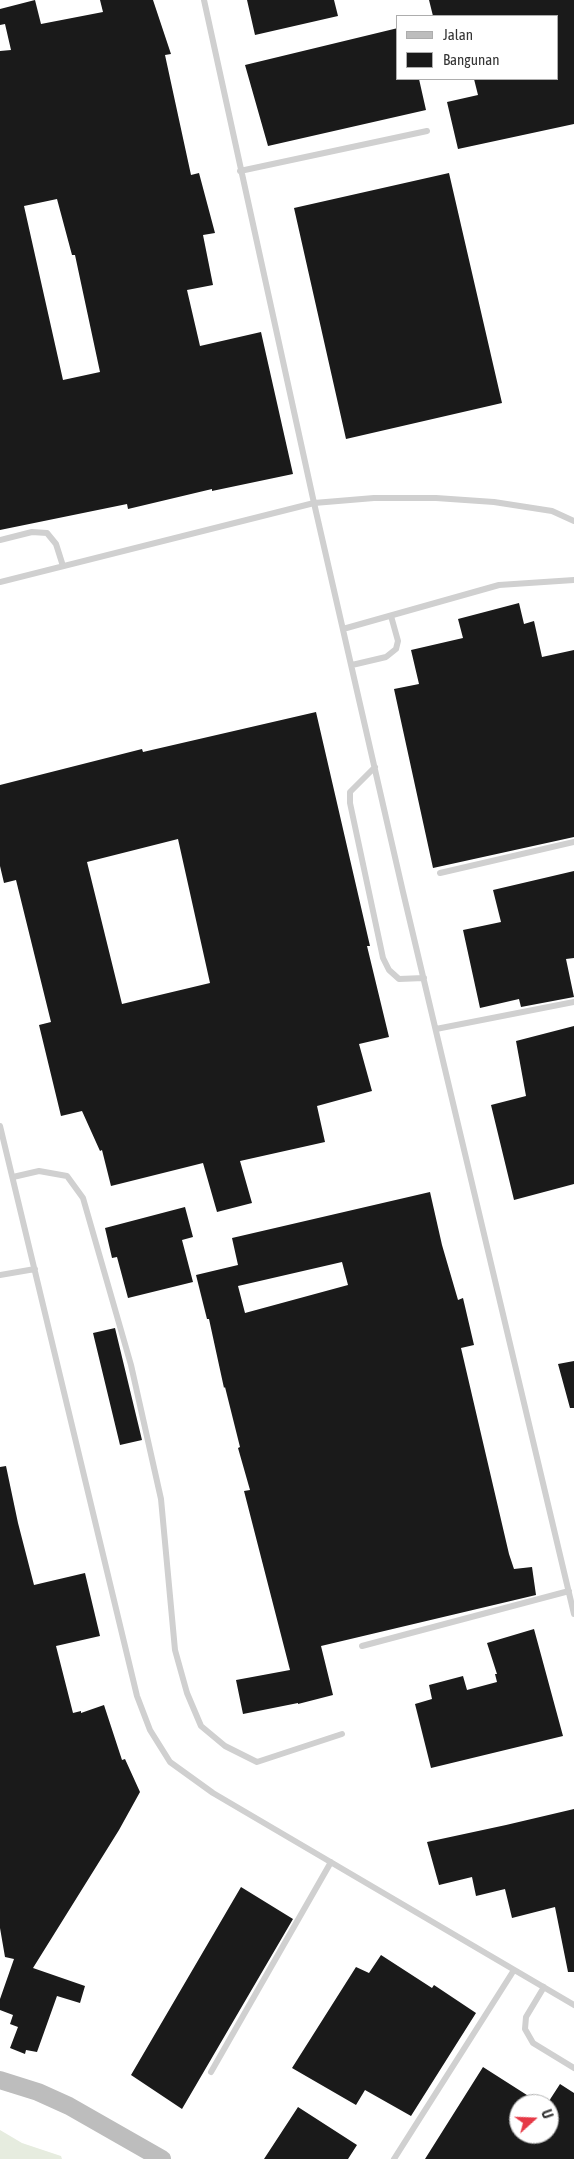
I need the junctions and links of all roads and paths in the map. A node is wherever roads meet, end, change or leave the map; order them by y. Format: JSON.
{"nodes":[{"id":1,"x":204,"y":0,"type":"edge"},
{"id":2,"x":427,"y":131,"type":"dead end"},
{"id":3,"x":240,"y":171,"type":"junction"},
{"id":4,"x":314,"y":503,"type":"junction"},
{"id":5,"x":574,"y":521,"type":"edge"},
{"id":6,"x":0,"y":540,"type":"edge"},
{"id":7,"x":63,"y":566,"type":"junction"},
{"id":8,"x":574,"y":580,"type":"edge"},
{"id":9,"x":0,"y":582,"type":"edge"},
{"id":10,"x":391,"y":616,"type":"junction"},
{"id":11,"x":343,"y":629,"type":"junction"},
{"id":12,"x":352,"y":665,"type":"junction"},
{"id":13,"x":375,"y":767,"type":"junction"},
{"id":14,"x":574,"y":842,"type":"edge"},
{"id":15,"x":440,"y":873,"type":"dead end"},
{"id":16,"x":424,"y":978,"type":"junction"},
{"id":17,"x":574,"y":1002,"type":"edge"},
{"id":18,"x":436,"y":1029,"type":"junction"},
{"id":19,"x":0,"y":1126,"type":"edge"},
{"id":20,"x":13,"y":1177,"type":"junction"},
{"id":21,"x":35,"y":1269,"type":"junction"},
{"id":22,"x":0,"y":1275,"type":"edge"},
{"id":23,"x":569,"y":1591,"type":"junction"},
{"id":24,"x":574,"y":1611,"type":"edge"},
{"id":25,"x":362,"y":1646,"type":"dead end"},
{"id":26,"x":342,"y":1734,"type":"dead end"},
{"id":27,"x":331,"y":1862,"type":"junction"},
{"id":28,"x":514,"y":1970,"type":"junction"},
{"id":29,"x":544,"y":1987,"type":"junction"},
{"id":30,"x":574,"y":2005,"type":"edge"},
{"id":31,"x":574,"y":2068,"type":"edge"},
{"id":32,"x":211,"y":2072,"type":"dead end"},
{"id":33,"x":0,"y":2080,"type":"edge"},
{"id":34,"x":162,"y":2159,"type":"edge"},
{"id":35,"x":394,"y":2159,"type":"edge"}],
"edges":[{"from":1,"to":3,"type":"lane"},
{"from":2,"to":3,"type":"lane"},
{"from":3,"to":4,"type":"lane"},
{"from":4,"to":5,"type":"lane"},
{"from":4,"to":7,"type":"lane"},
{"from":4,"to":11,"type":"lane"},
{"from":6,"to":7,"type":"lane"},
{"from":7,"to":9,"type":"lane"},
{"from":8,"to":10,"type":"lane"},
{"from":10,"to":11,"type":"lane"},
{"from":10,"to":12,"type":"lane"},
{"from":11,"to":12,"type":"lane"},
{"from":12,"to":13,"type":"lane"},
{"from":13,"to":16,"type":"lane"},
{"from":13,"to":16,"type":"lane"},
{"from":14,"to":15,"type":"lane"},
{"from":16,"to":18,"type":"lane"},
{"from":17,"to":18,"type":"lane"},
{"from":18,"to":23,"type":"lane"},
{"from":19,"to":20,"type":"lane"},
{"from":20,"to":21,"type":"lane"},
{"from":20,"to":26,"type":"lane"},
{"from":21,"to":22,"type":"lane"},
{"from":21,"to":27,"type":"lane"},
{"from":23,"to":24,"type":"lane"},
{"from":23,"to":25,"type":"lane"},
{"from":27,"to":28,"type":"lane"},
{"from":27,"to":32,"type":"lane"},
{"from":28,"to":29,"type":"lane"},
{"from":28,"to":35,"type":"lane"},
{"from":29,"to":30,"type":"lane"},
{"from":29,"to":31,"type":"lane"},
{"from":33,"to":34,"type":"main road"}]}
